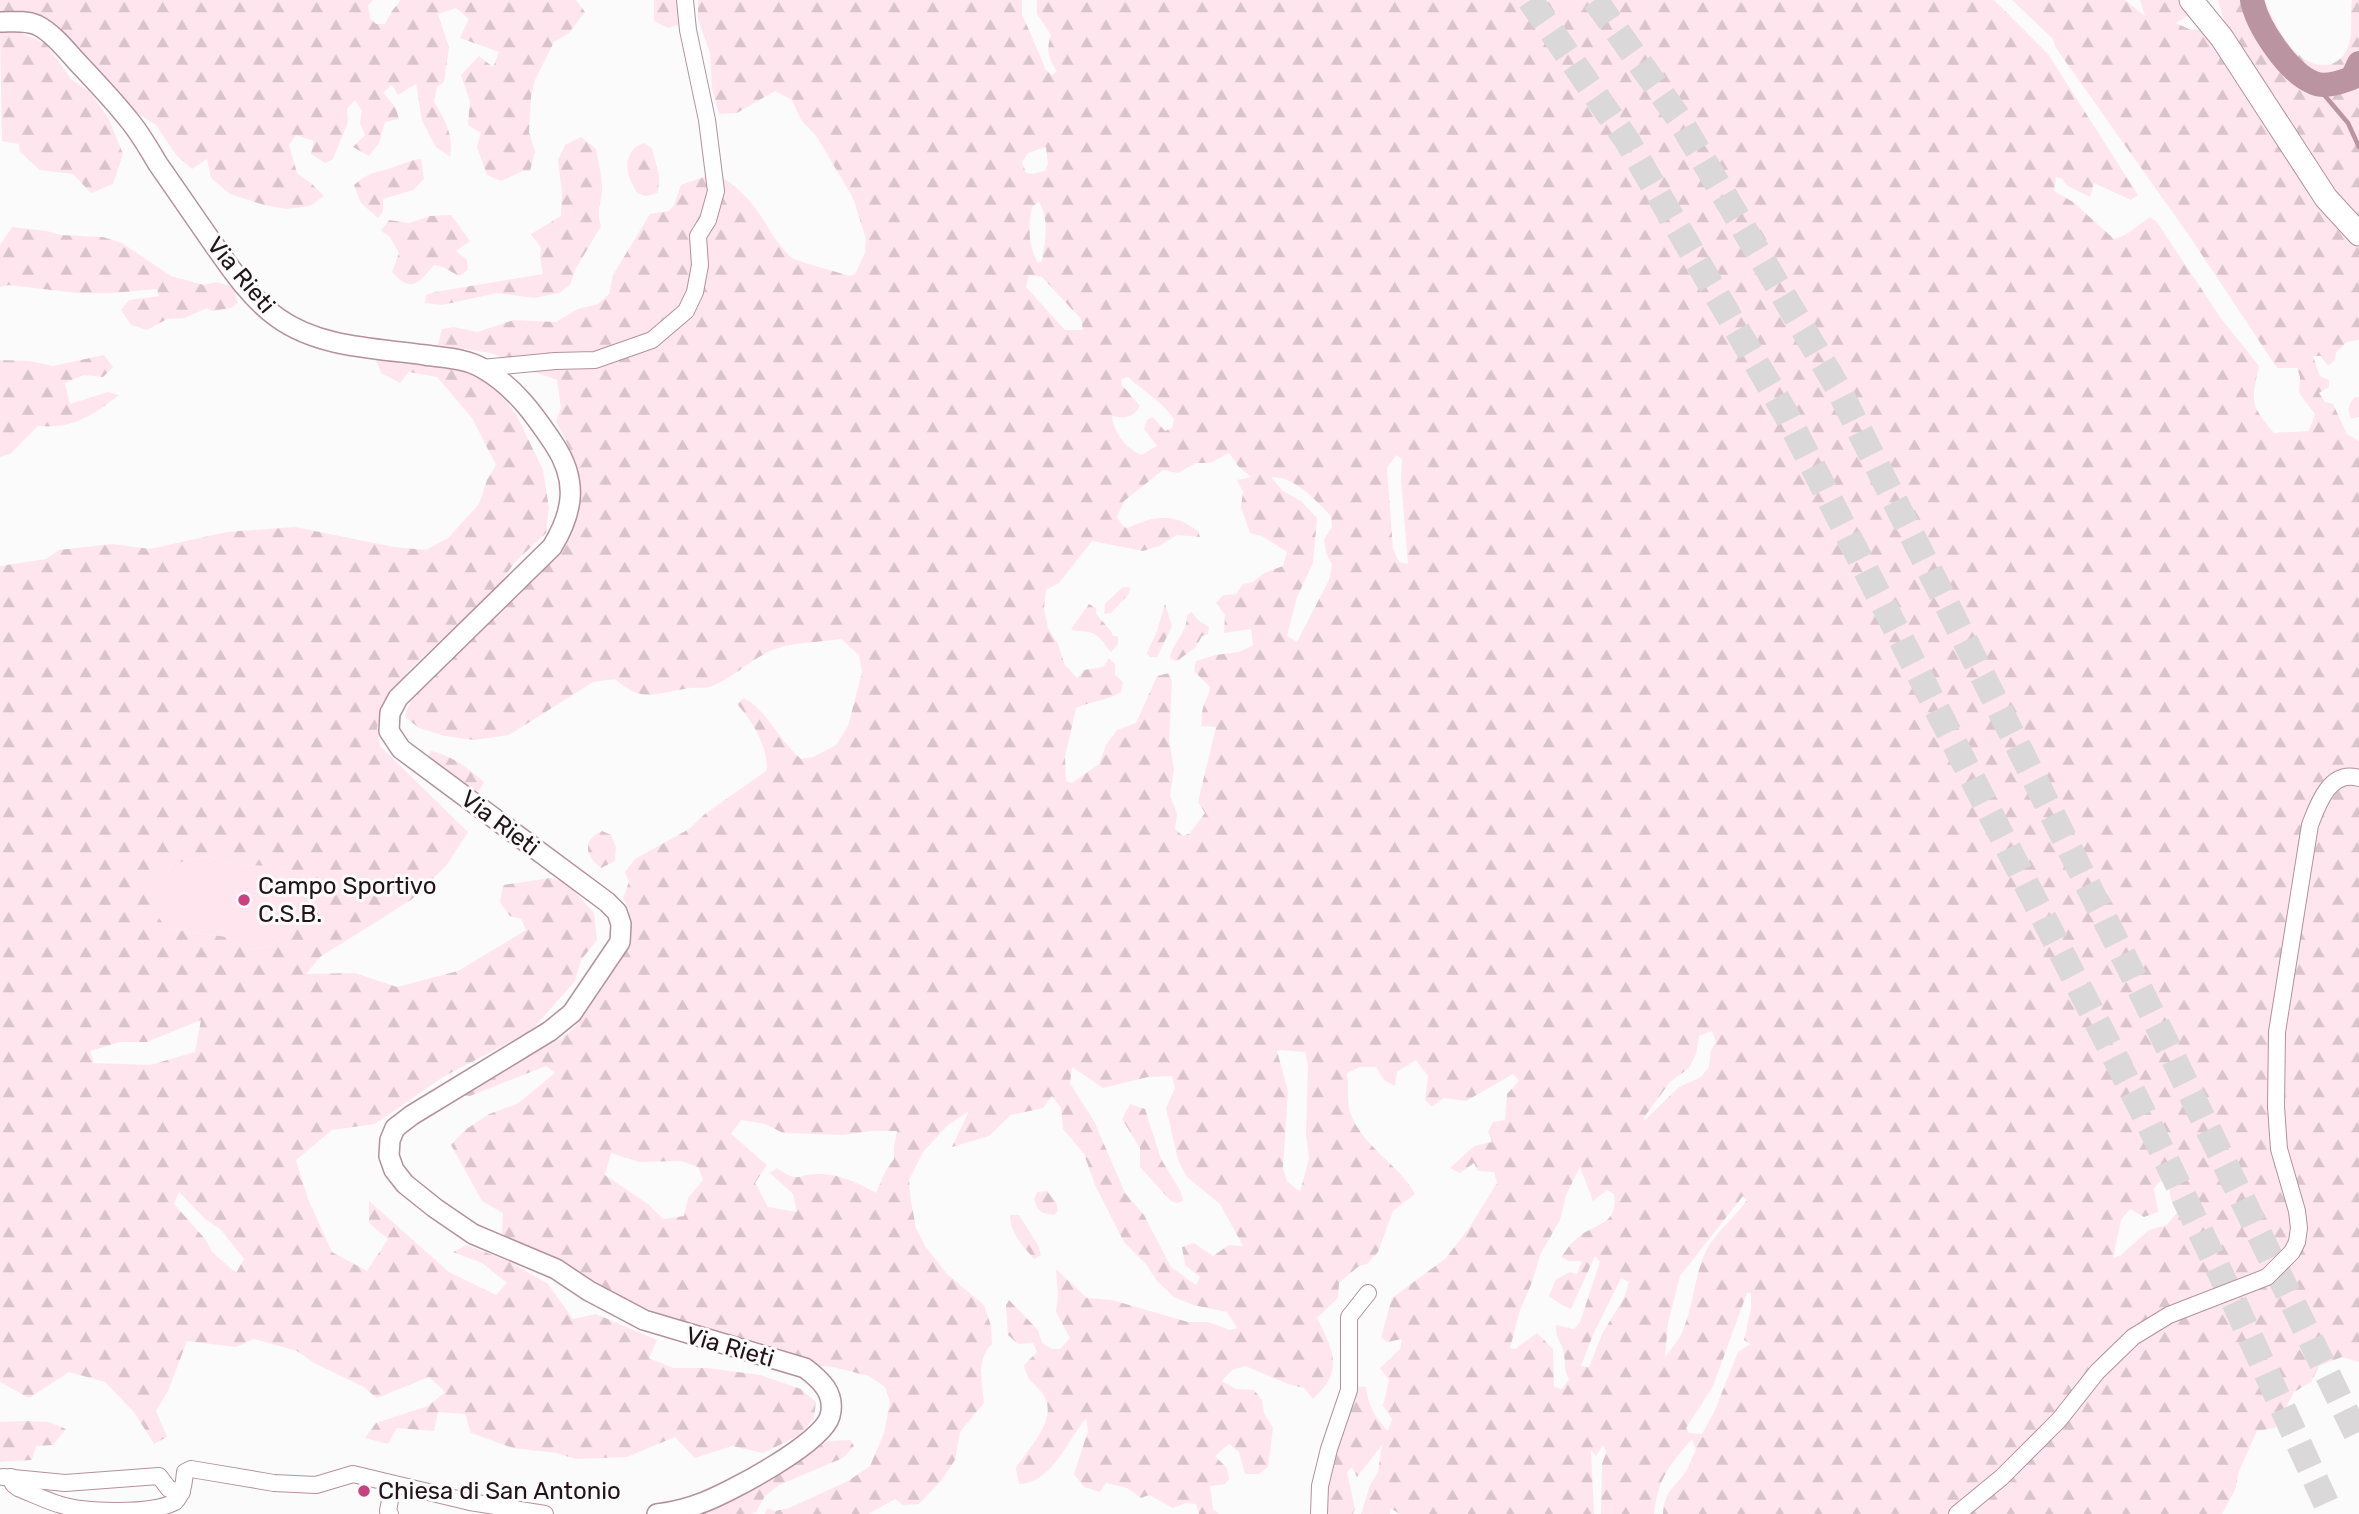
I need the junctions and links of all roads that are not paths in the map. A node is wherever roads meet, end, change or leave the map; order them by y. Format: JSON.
{"nodes":[{"id":1,"x":685,"y":0,"type":"edge"},
{"id":2,"x":2192,"y":0,"type":"edge"},
{"id":3,"x":0,"y":22,"type":"edge"},
{"id":4,"x":2359,"y":234,"type":"edge"},
{"id":5,"x":482,"y":368,"type":"junction"},
{"id":6,"x":2359,"y":778,"type":"edge"},
{"id":7,"x":1368,"y":1293,"type":"dead end"},
{"id":8,"x":5,"y":1477,"type":"edge"},
{"id":9,"x":393,"y":1484,"type":"junction"},
{"id":10,"x":182,"y":1492,"type":"junction"},
{"id":11,"x":390,"y":1514,"type":"edge"},
{"id":12,"x":545,"y":1514,"type":"edge"},
{"id":13,"x":657,"y":1514,"type":"edge"},
{"id":14,"x":1318,"y":1514,"type":"edge"},
{"id":15,"x":1957,"y":1514,"type":"edge"}],
"edges":[{"from":1,"to":5,"type":"street"},
{"from":2,"to":4,"type":"main road"},
{"from":3,"to":5,"type":"street","name":"Via Rieti"},
{"from":5,"to":13,"type":"street","name":"Via Rieti"},
{"from":6,"to":15,"type":"street"},
{"from":7,"to":14,"type":"street"},
{"from":8,"to":10,"type":"street"},
{"from":8,"to":10,"type":"street"},
{"from":9,"to":10,"type":"street"},
{"from":9,"to":11,"type":"street"},
{"from":9,"to":12,"type":"street"}]}
